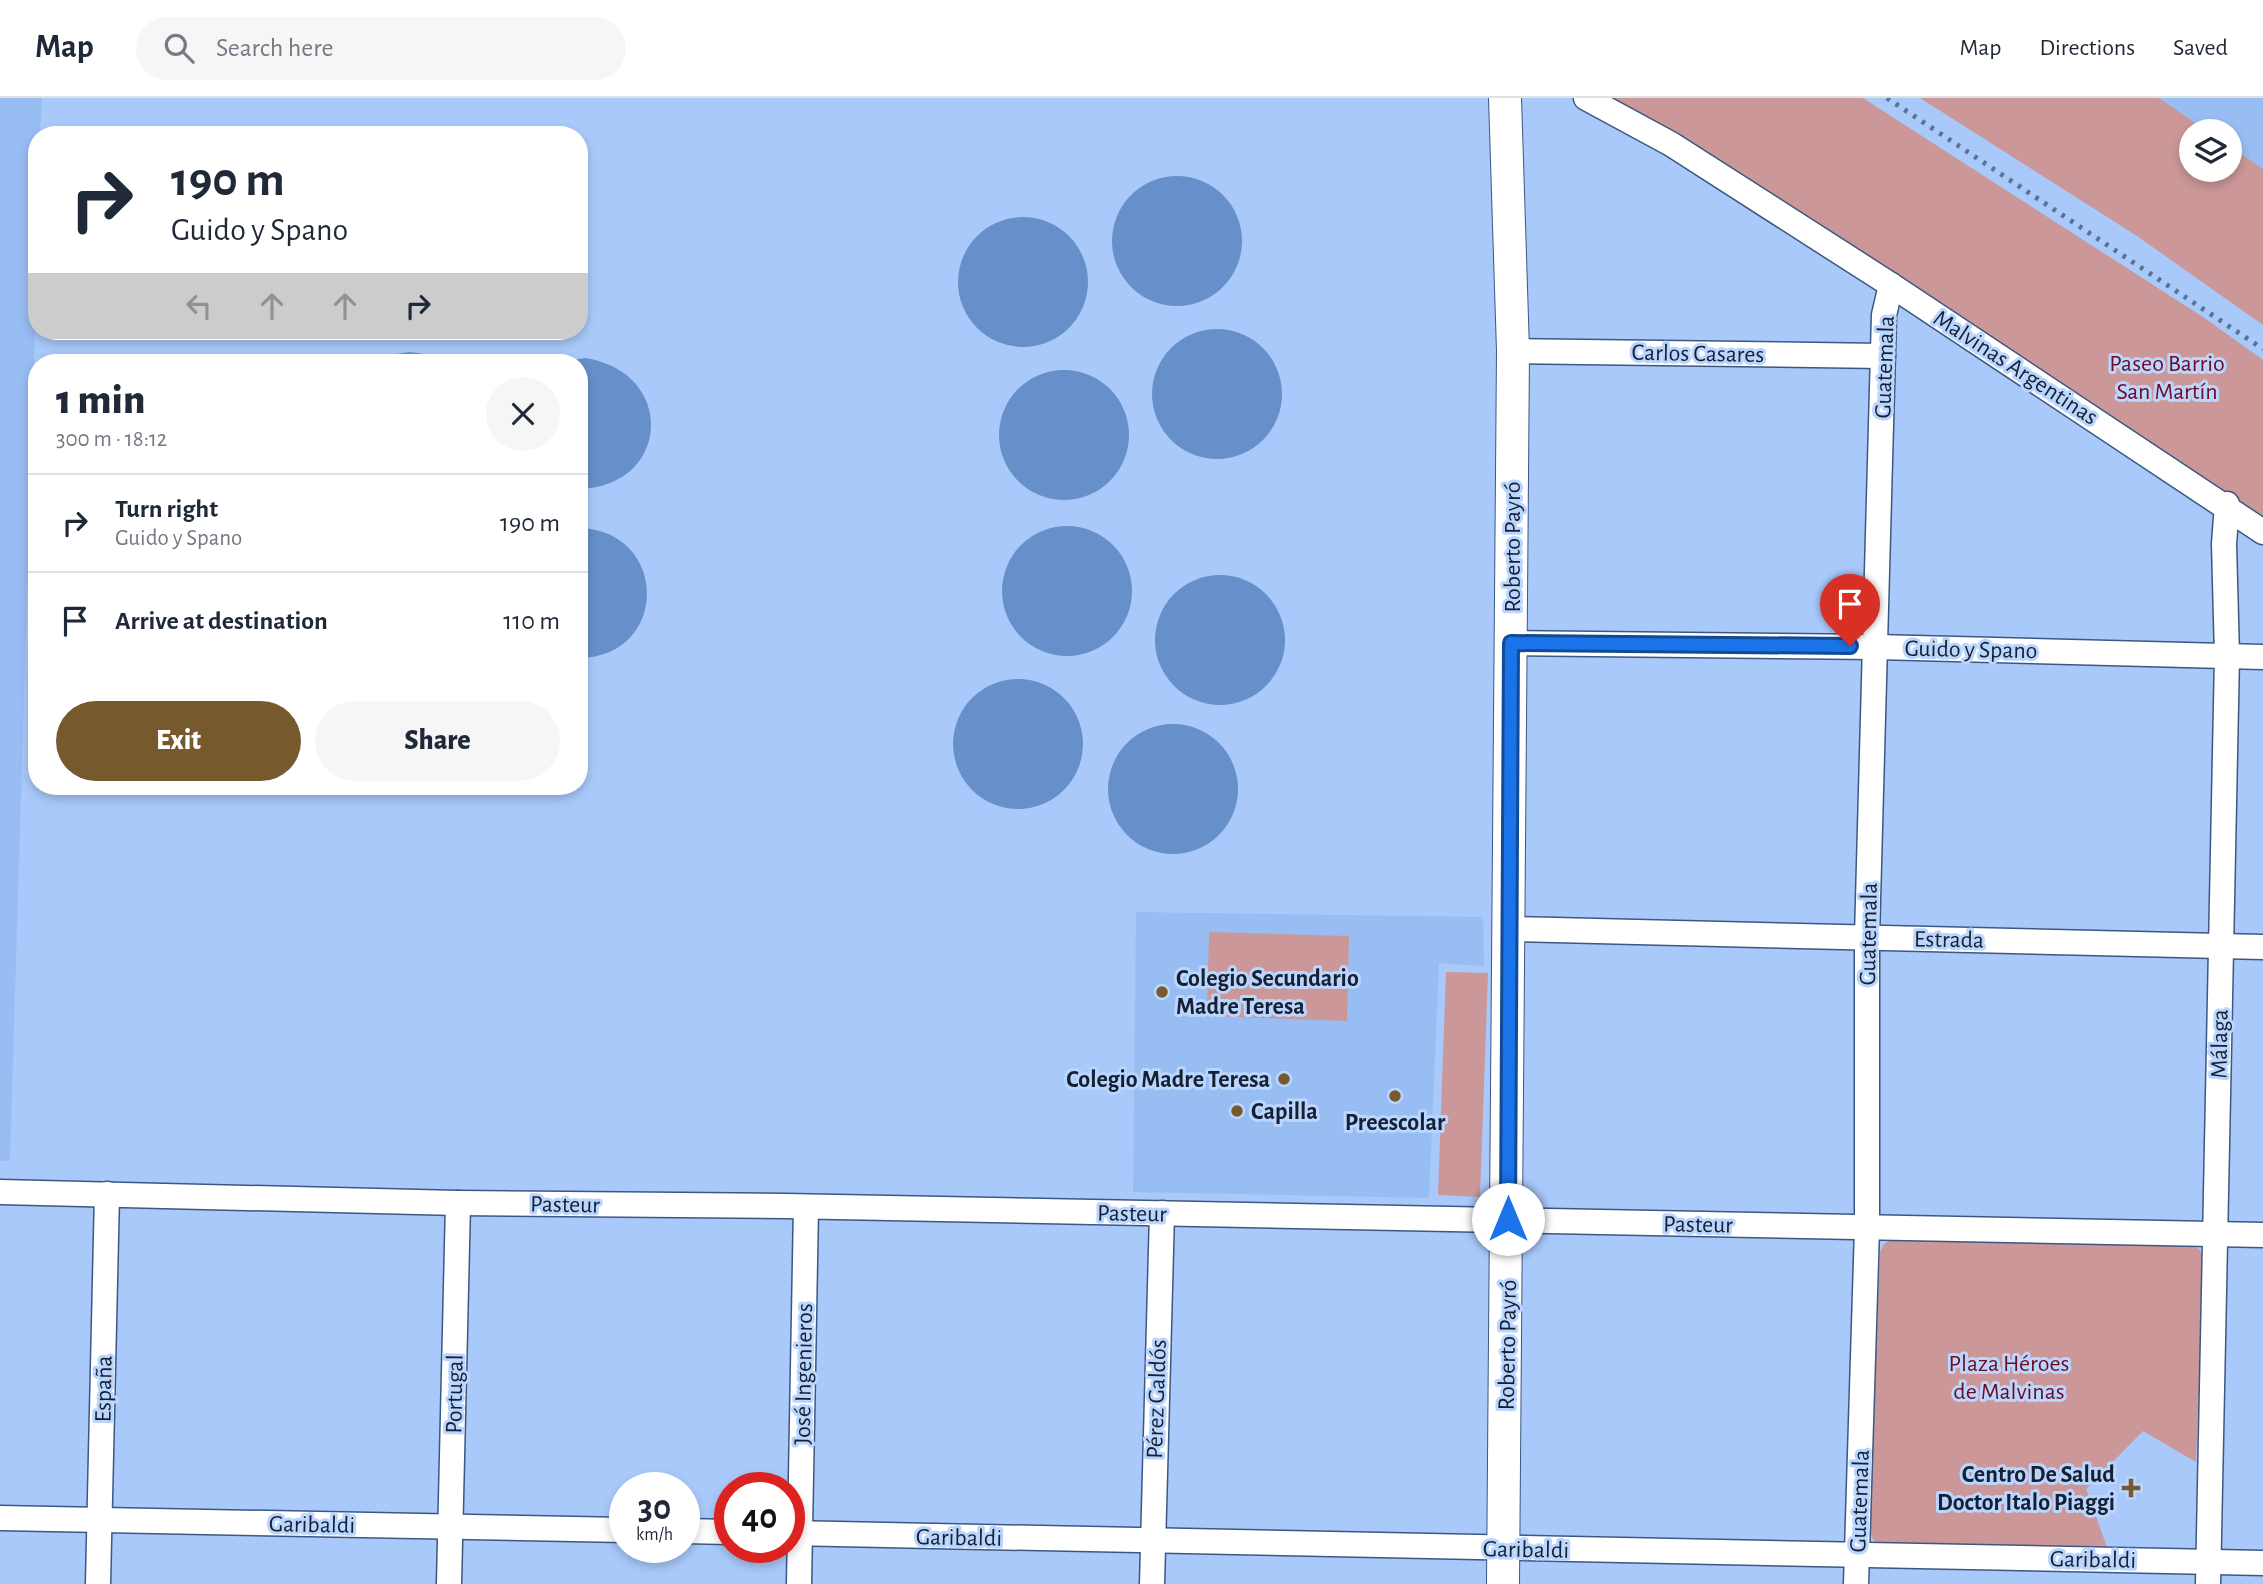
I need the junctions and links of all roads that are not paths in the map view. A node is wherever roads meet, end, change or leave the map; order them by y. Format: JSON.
{"nodes":[{"id":1,"x":1505,"y":98,"type":"edge"},
{"id":2,"x":1586,"y":98,"type":"edge"},
{"id":3,"x":1891,"y":285,"type":"junction"},
{"id":4,"x":1513,"y":351,"type":"junction"},
{"id":5,"x":1883,"y":356,"type":"junction"},
{"id":6,"x":2227,"y":505,"type":"junction"},
{"id":7,"x":2263,"y":532,"type":"edge"},
{"id":8,"x":1511,"y":643,"type":"junction"},
{"id":9,"x":1875,"y":647,"type":"junction"},
{"id":10,"x":2227,"y":656,"type":"junction"},
{"id":11,"x":2263,"y":657,"type":"edge"},
{"id":12,"x":1510,"y":929,"type":"junction"},
{"id":13,"x":1867,"y":937,"type":"junction"},
{"id":14,"x":2221,"y":946,"type":"junction"},
{"id":15,"x":2263,"y":947,"type":"edge"},
{"id":16,"x":0,"y":1192,"type":"edge"},
{"id":17,"x":107,"y":1194,"type":"junction"},
{"id":18,"x":458,"y":1203,"type":"junction"},
{"id":19,"x":806,"y":1207,"type":"junction"},
{"id":20,"x":1162,"y":1213,"type":"junction"},
{"id":21,"x":1508,"y":1219,"type":"junction"},
{"id":22,"x":1867,"y":1227,"type":"junction"},
{"id":23,"x":2214,"y":1234,"type":"junction"},
{"id":24,"x":2263,"y":1235,"type":"edge"},
{"id":25,"x":796,"y":1472,"type":"edge"},
{"id":26,"x":0,"y":1518,"type":"edge"},
{"id":27,"x":100,"y":1520,"type":"junction"},
{"id":28,"x":450,"y":1527,"type":"junction"},
{"id":29,"x":609,"y":1530,"type":"edge"},
{"id":30,"x":805,"y":1533,"type":"edge"},
{"id":31,"x":1153,"y":1541,"type":"junction"},
{"id":32,"x":1504,"y":1549,"type":"junction"},
{"id":33,"x":1857,"y":1555,"type":"junction"},
{"id":34,"x":797,"y":1563,"type":"edge"},
{"id":35,"x":2263,"y":1563,"type":"edge"},
{"id":36,"x":2208,"y":1573,"type":"edge"},
{"id":37,"x":98,"y":1584,"type":"edge"},
{"id":38,"x":449,"y":1584,"type":"edge"},
{"id":39,"x":799,"y":1584,"type":"edge"},
{"id":40,"x":1152,"y":1584,"type":"edge"},
{"id":41,"x":1503,"y":1584,"type":"edge"},
{"id":42,"x":1856,"y":1584,"type":"edge"}],
"edges":[{"from":1,"to":4,"type":"street","name":"Roberto Payró"},
{"from":2,"to":3,"type":"street","name":"Malvinas Argentinas"},
{"from":3,"to":5,"type":"street","name":"Guatemala"},
{"from":3,"to":6,"type":"street","name":"Malvinas Argentinas"},
{"from":4,"to":5,"type":"street","name":"Carlos Casares"},
{"from":4,"to":8,"type":"street","name":"Roberto Payró"},
{"from":5,"to":9,"type":"street","name":"Guatemala"},
{"from":6,"to":7,"type":"street","name":"Malvinas Argentinas"},
{"from":6,"to":10,"type":"street","name":"Málaga"},
{"from":8,"to":9,"type":"street","name":"Guido y Spano"},
{"from":8,"to":12,"type":"street","name":"Roberto Payró"},
{"from":9,"to":10,"type":"street","name":"Guido y Spano"},
{"from":9,"to":13,"type":"street","name":"Guatemala"},
{"from":10,"to":11,"type":"street","name":"Guido y Spano"},
{"from":10,"to":14,"type":"street","name":"Málaga"},
{"from":12,"to":13,"type":"street","name":"Estrada"},
{"from":12,"to":21,"type":"street","name":"Roberto Payró"},
{"from":13,"to":14,"type":"street","name":"Estrada"},
{"from":13,"to":22,"type":"street","name":"Guatemala"},
{"from":14,"to":15,"type":"street","name":"Estrada"},
{"from":14,"to":23,"type":"street","name":"Málaga"},
{"from":16,"to":17,"type":"street","name":"Pasteur"},
{"from":17,"to":18,"type":"street","name":"Pasteur"},
{"from":17,"to":27,"type":"street","name":"España"},
{"from":18,"to":19,"type":"street","name":"Pasteur"},
{"from":18,"to":28,"type":"street","name":"Portugal"},
{"from":19,"to":20,"type":"street","name":"Pasteur"},
{"from":19,"to":25,"type":"street","name":"José Ingenieros"},
{"from":20,"to":21,"type":"street","name":"Pasteur"},
{"from":20,"to":31,"type":"street","name":"Pérez Galdós"},
{"from":21,"to":22,"type":"street","name":"Pasteur"},
{"from":21,"to":32,"type":"street","name":"Roberto Payró"},
{"from":22,"to":23,"type":"street","name":"Pasteur"},
{"from":22,"to":33,"type":"street","name":"Guatemala"},
{"from":23,"to":24,"type":"street","name":"Pasteur"},
{"from":23,"to":36,"type":"street","name":"Málaga"},
{"from":26,"to":27,"type":"street","name":"Garibaldi"},
{"from":27,"to":28,"type":"street","name":"Garibaldi"},
{"from":27,"to":37,"type":"street","name":"España"},
{"from":28,"to":29,"type":"street","name":"Garibaldi"},
{"from":28,"to":38,"type":"street","name":"Portugal"},
{"from":30,"to":31,"type":"street","name":"Garibaldi"},
{"from":31,"to":32,"type":"street","name":"Garibaldi"},
{"from":31,"to":40,"type":"street","name":"Pérez Galdós"},
{"from":32,"to":33,"type":"street","name":"Garibaldi"},
{"from":32,"to":41,"type":"street","name":"Roberto Payró"},
{"from":33,"to":36,"type":"street","name":"Garibaldi"},
{"from":33,"to":42,"type":"street","name":"Guatemala"},
{"from":34,"to":39,"type":"street","name":"José Ingenieros"},
{"from":35,"to":36,"type":"street","name":"Garibaldi"}]}
